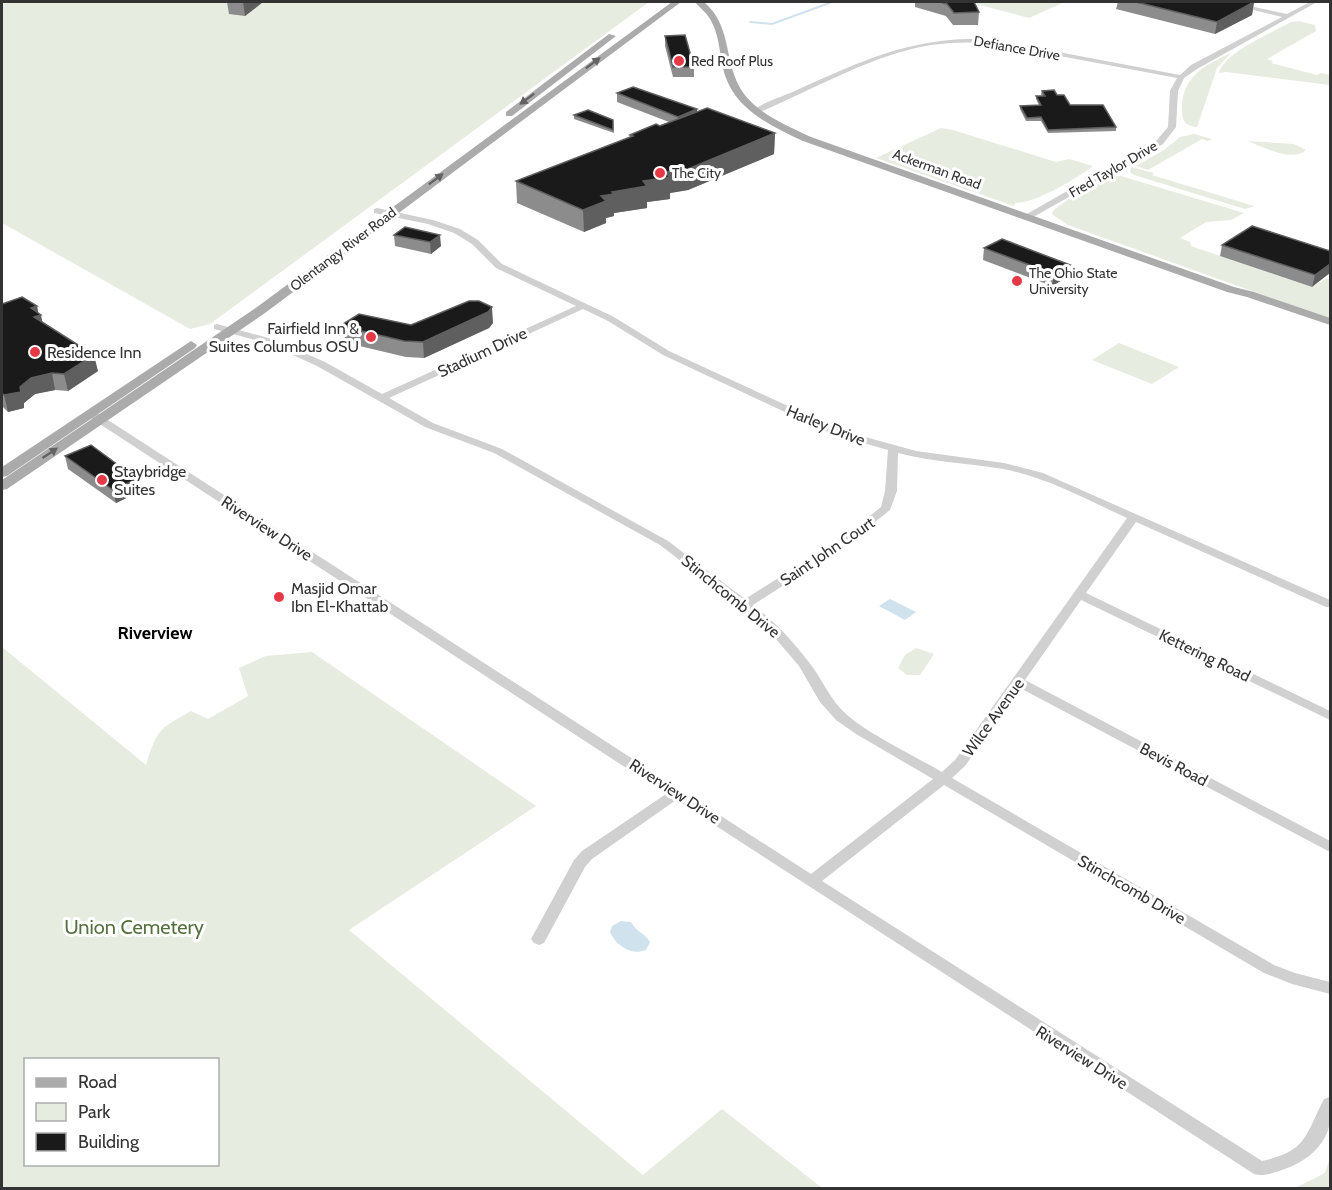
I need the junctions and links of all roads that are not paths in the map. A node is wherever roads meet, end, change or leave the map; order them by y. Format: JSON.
{"nodes":[{"id":1,"x":677,"y":2,"type":"edge"},
{"id":2,"x":699,"y":2,"type":"edge"},
{"id":3,"x":1223,"y":2,"type":"edge"},
{"id":4,"x":1314,"y":2,"type":"edge"},
{"id":5,"x":659,"y":3,"type":"edge"},
{"id":6,"x":1289,"y":15,"type":"junction"},
{"id":7,"x":655,"y":18,"type":"junction"},
{"id":8,"x":717,"y":21,"type":"junction"},
{"id":9,"x":630,"y":24,"type":"dead end"},
{"id":10,"x":620,"y":30,"type":"dead end"},
{"id":11,"x":1181,"y":77,"type":"junction"},
{"id":12,"x":757,"y":110,"type":"junction"},
{"id":13,"x":481,"y":134,"type":"dead end"},
{"id":14,"x":454,"y":153,"type":"dead end"},
{"id":15,"x":383,"y":213,"type":"junction"},
{"id":16,"x":1028,"y":217,"type":"junction"},
{"id":17,"x":1231,"y":290,"type":"junction"},
{"id":18,"x":583,"y":306,"type":"junction"},
{"id":19,"x":1330,"y":322,"type":"edge"},
{"id":20,"x":224,"y":329,"type":"junction"},
{"id":21,"x":1330,"y":332,"type":"edge"},
{"id":22,"x":382,"y":398,"type":"junction"},
{"id":23,"x":95,"y":416,"type":"junction"},
{"id":24,"x":893,"y":449,"type":"junction"},
{"id":25,"x":2,"y":473,"type":"edge"},
{"id":26,"x":2,"y":486,"type":"edge"},
{"id":27,"x":1134,"y":516,"type":"junction"},
{"id":28,"x":1079,"y":594,"type":"junction"},
{"id":29,"x":746,"y":604,"type":"junction"},
{"id":30,"x":1330,"y":604,"type":"edge"},
{"id":31,"x":1018,"y":682,"type":"junction"},
{"id":32,"x":1330,"y":716,"type":"edge"},
{"id":33,"x":943,"y":779,"type":"junction"},
{"id":34,"x":677,"y":793,"type":"junction"},
{"id":35,"x":1330,"y":847,"type":"edge"},
{"id":36,"x":813,"y":880,"type":"junction"},
{"id":37,"x":539,"y":939,"type":"dead end"},
{"id":38,"x":1330,"y":988,"type":"edge"},
{"id":39,"x":1330,"y":1104,"type":"edge"}],
"edges":[{"from":1,"to":7,"type":"main road","name":"Olentangy River Road"},
{"from":2,"to":8,"type":"main road","name":"Ackerman Road"},
{"from":3,"to":6,"type":"street"},
{"from":4,"to":6,"type":"street"},
{"from":5,"to":9,"type":"main road"},
{"from":6,"to":11,"type":"street"},
{"from":7,"to":8,"type":"main road"},
{"from":15,"to":7,"type":"main road","name":"Olentangy River Road","one_way":true},
{"from":8,"to":12,"type":"main road","name":"Ackerman Road"},
{"from":10,"to":13,"type":"main road","one_way":true},
{"from":11,"to":12,"type":"street","name":"Defiance Drive"},
{"from":11,"to":16,"type":"street","name":"Fred Taylor Drive"},
{"from":12,"to":16,"type":"main road","name":"Ackerman Road"},
{"from":14,"to":15,"type":"main road","name":"Olentangy River Road"},
{"from":15,"to":18,"type":"street","name":"Harley Drive"},
{"from":15,"to":20,"type":"main road","name":"Olentangy River Road"},
{"from":16,"to":17,"type":"main road","name":"Ackerman Road"},
{"from":17,"to":19,"type":"main road","name":"Ackerman Road"},
{"from":17,"to":21,"type":"main road","name":"Ackerman Road"},
{"from":18,"to":22,"type":"street","name":"Stadium Drive"},
{"from":18,"to":24,"type":"street","name":"Harley Drive"},
{"from":20,"to":22,"type":"street","name":"Stinchcomb Drive"},
{"from":20,"to":23,"type":"main road","name":"Olentangy River Road"},
{"from":22,"to":29,"type":"street","name":"Stinchcomb Drive"},
{"from":23,"to":25,"type":"main road","name":"Olentangy River Road"},
{"from":26,"to":23,"type":"main road","name":"Olentangy River Road","one_way":true},
{"from":23,"to":34,"type":"street","name":"Riverview Drive"},
{"from":24,"to":27,"type":"street","name":"Harley Drive"},
{"from":24,"to":29,"type":"street","name":"Saint John Court"},
{"from":27,"to":28,"type":"street","name":"Wilce Avenue"},
{"from":27,"to":30,"type":"street","name":"Harley Drive"},
{"from":28,"to":31,"type":"street","name":"Wilce Avenue"},
{"from":28,"to":32,"type":"street","name":"Kettering Road"},
{"from":29,"to":33,"type":"street","name":"Stinchcomb Drive"},
{"from":31,"to":33,"type":"street","name":"Wilce Avenue"},
{"from":31,"to":35,"type":"street","name":"Bevis Road"},
{"from":33,"to":36,"type":"street","name":"Wilce Avenue"},
{"from":33,"to":38,"type":"street","name":"Stinchcomb Drive"},
{"from":34,"to":36,"type":"street","name":"Riverview Drive"},
{"from":34,"to":37,"type":"street"},
{"from":36,"to":39,"type":"street","name":"Riverview Drive"}]}
